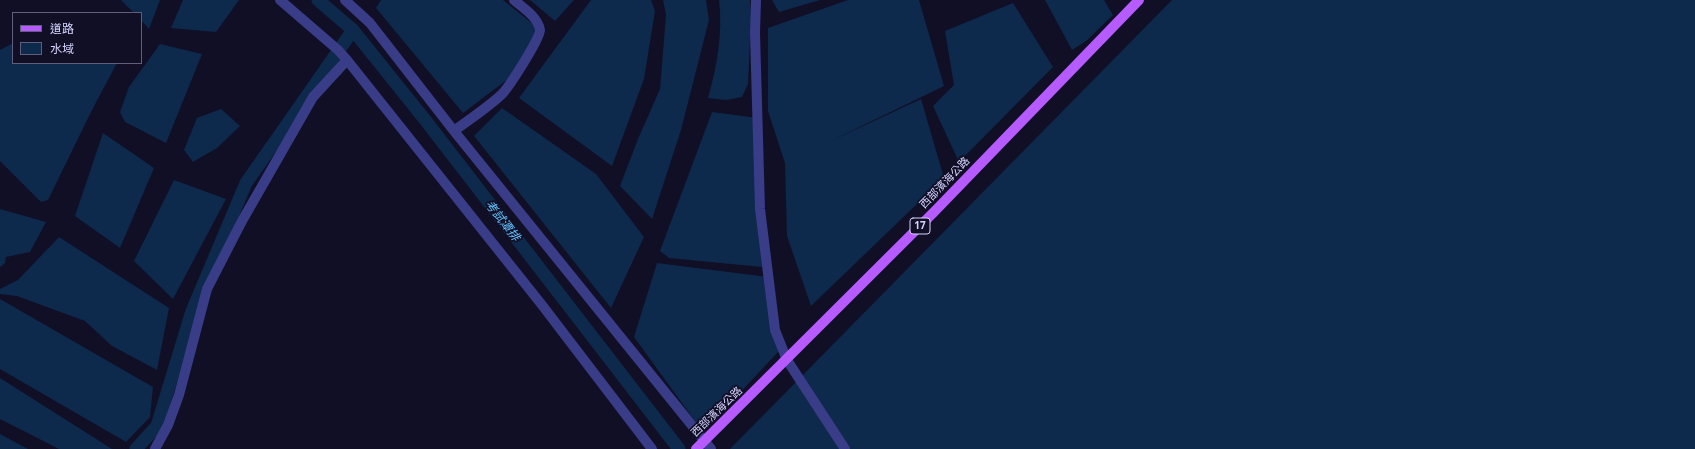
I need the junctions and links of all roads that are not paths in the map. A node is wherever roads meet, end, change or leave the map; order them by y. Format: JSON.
{"nodes":[{"id":1,"x":280,"y":0,"type":"edge"},
{"id":2,"x":345,"y":0,"type":"edge"},
{"id":3,"x":514,"y":0,"type":"edge"},
{"id":4,"x":756,"y":0,"type":"edge"},
{"id":5,"x":1139,"y":0,"type":"edge"},
{"id":6,"x":347,"y":60,"type":"junction"},
{"id":7,"x":454,"y":131,"type":"junction"},
{"id":8,"x":787,"y":360,"type":"junction"},
{"id":9,"x":702,"y":447,"type":"edge"},
{"id":10,"x":155,"y":449,"type":"edge"},
{"id":11,"x":652,"y":449,"type":"edge"},
{"id":12,"x":845,"y":449,"type":"edge"}],
"edges":[{"from":1,"to":6,"type":"lane"},
{"from":2,"to":7,"type":"lane"},
{"from":3,"to":7,"type":"lane"},
{"from":4,"to":8,"type":"lane"},
{"from":5,"to":8,"type":"main road","name":"西部濱海公路","number":"17"},
{"from":6,"to":10,"type":"lane"},
{"from":6,"to":11,"type":"lane"},
{"from":7,"to":9,"type":"lane"},
{"from":8,"to":9,"type":"main road","name":"西部濱海公路","number":"17"},
{"from":8,"to":12,"type":"lane"}]}
